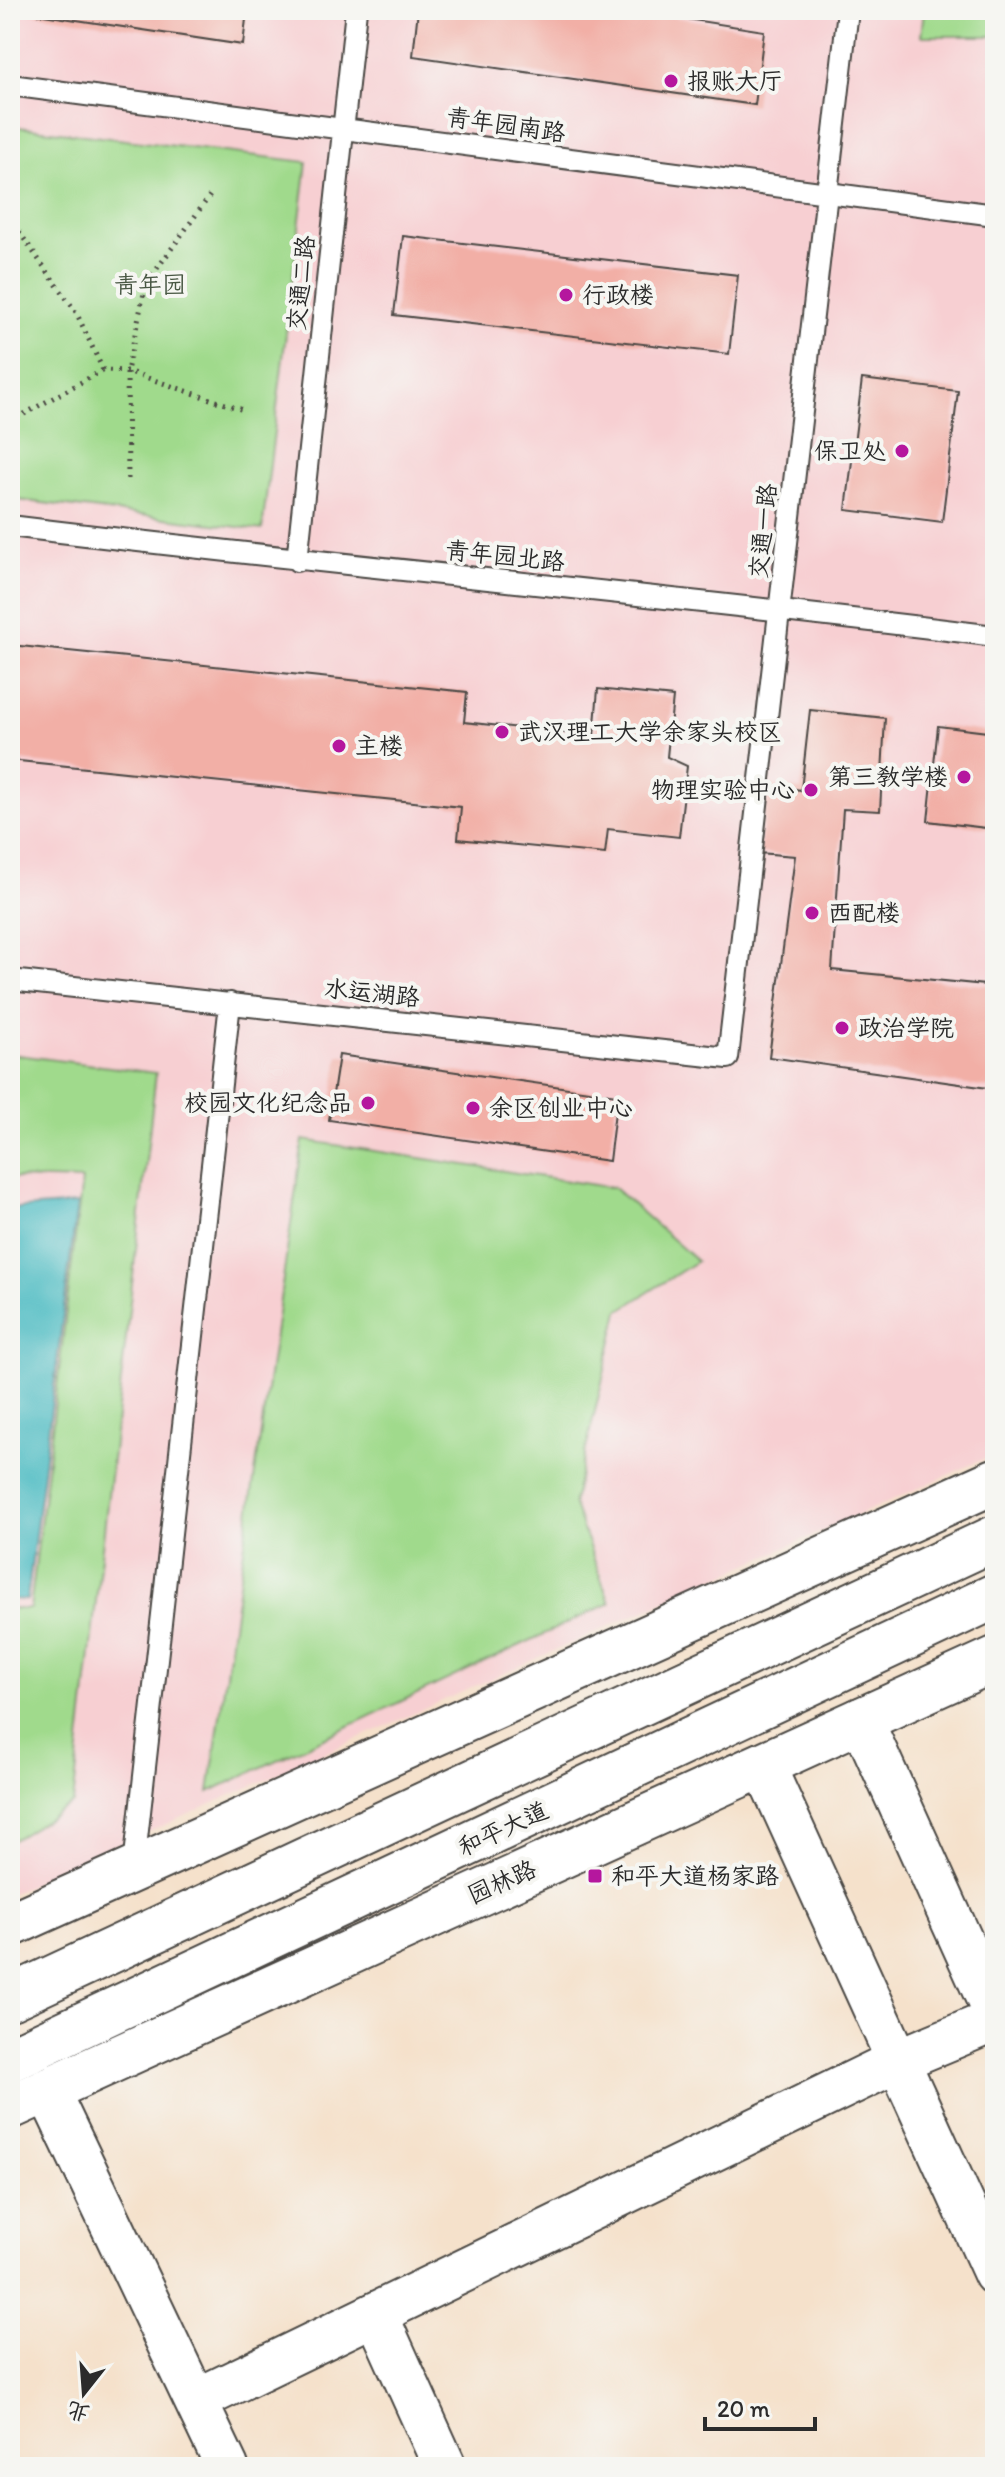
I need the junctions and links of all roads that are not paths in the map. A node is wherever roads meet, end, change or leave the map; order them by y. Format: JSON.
{"nodes":[{"id":1,"x":356,"y":10,"type":"edge"},
{"id":2,"x":848,"y":10,"type":"edge"},
{"id":3,"x":10,"y":85,"type":"edge"},
{"id":4,"x":343,"y":129,"type":"junction"},
{"id":5,"x":827,"y":193,"type":"junction"},
{"id":6,"x":995,"y":215,"type":"edge"},
{"id":7,"x":10,"y":526,"type":"edge"},
{"id":8,"x":297,"y":561,"type":"junction"},
{"id":9,"x":780,"y":609,"type":"junction"},
{"id":10,"x":995,"y":636,"type":"edge"},
{"id":11,"x":10,"y":980,"type":"edge"},
{"id":12,"x":230,"y":1003,"type":"junction"},
{"id":13,"x":728,"y":1058,"type":"joint"},
{"id":14,"x":995,"y":1481,"type":"edge"},
{"id":15,"x":995,"y":1538,"type":"edge"},
{"id":16,"x":995,"y":1596,"type":"edge"},
{"id":17,"x":995,"y":1659,"type":"edge"},
{"id":18,"x":861,"y":1719,"type":"junction"},
{"id":19,"x":763,"y":1764,"type":"junction"},
{"id":20,"x":134,"y":1866,"type":"junction"},
{"id":21,"x":10,"y":1925,"type":"edge"},
{"id":22,"x":10,"y":1998,"type":"edge"},
{"id":23,"x":995,"y":2018,"type":"edge"},
{"id":24,"x":10,"y":2059,"type":"edge"},
{"id":25,"x":899,"y":2060,"type":"junction"},
{"id":26,"x":29,"y":2098,"type":"edge"},
{"id":27,"x":995,"y":2274,"type":"edge"},
{"id":28,"x":376,"y":2314,"type":"junction"},
{"id":29,"x":197,"y":2400,"type":"junction"},
{"id":30,"x":227,"y":2467,"type":"edge"},
{"id":31,"x":445,"y":2467,"type":"edge"}],
"edges":[{"from":1,"to":4,"type":"lane","name":"交通二路"},
{"from":2,"to":5,"type":"lane","name":"交通一路"},
{"from":3,"to":4,"type":"lane","name":"青年园南路"},
{"from":4,"to":5,"type":"lane","name":"青年园南路"},
{"from":4,"to":8,"type":"lane","name":"交通二路"},
{"from":5,"to":6,"type":"lane","name":"青年园南路"},
{"from":5,"to":9,"type":"lane","name":"交通一路"},
{"from":7,"to":8,"type":"lane","name":"青年园北路"},
{"from":8,"to":9,"type":"lane","name":"青年园北路"},
{"from":9,"to":10,"type":"lane","name":"青年园北路"},
{"from":9,"to":13,"type":"lane","name":"交通一路"},
{"from":11,"to":12,"type":"lane","name":"水运湖路"},
{"from":12,"to":13,"type":"lane","name":"水运湖路"},
{"from":12,"to":20,"type":"lane"},
{"from":14,"to":20,"type":"main road"},
{"from":15,"to":22,"type":"main road"},
{"from":16,"to":24,"type":"main road","name":"和平大道"},
{"from":17,"to":18,"type":"main road","name":"园林路"},
{"from":18,"to":19,"type":"main road","name":"园林路"},
{"from":18,"to":23,"type":"street"},
{"from":19,"to":25,"type":"street"},
{"from":19,"to":26,"type":"main road","name":"园林路"},
{"from":20,"to":21,"type":"main road"},
{"from":23,"to":25,"type":"street"},
{"from":25,"to":27,"type":"street"},
{"from":25,"to":28,"type":"street"},
{"from":26,"to":29,"type":"street"},
{"from":28,"to":29,"type":"street"},
{"from":28,"to":31,"type":"street"},
{"from":29,"to":30,"type":"street"}]}
